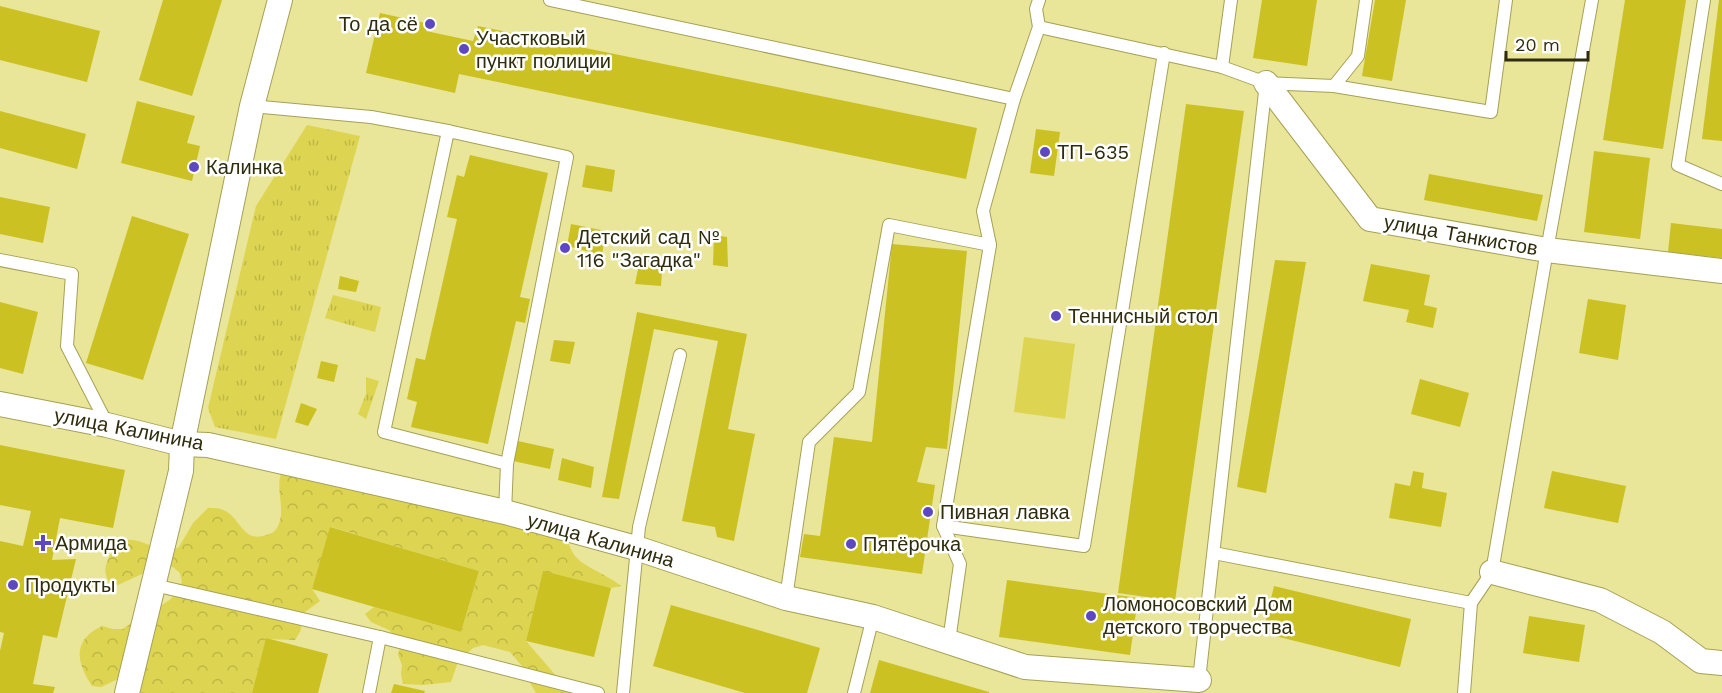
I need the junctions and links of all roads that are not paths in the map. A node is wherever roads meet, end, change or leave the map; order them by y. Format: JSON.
{"nodes":[{"id":1,"x":280,"y":0,"type":"edge"},
{"id":2,"x":550,"y":0,"type":"edge"},
{"id":3,"x":1039,"y":0,"type":"edge"},
{"id":4,"x":1231,"y":0,"type":"edge"},
{"id":5,"x":1366,"y":0,"type":"edge"},
{"id":6,"x":1506,"y":0,"type":"edge"},
{"id":7,"x":1593,"y":0,"type":"edge"},
{"id":8,"x":1704,"y":0,"type":"edge"},
{"id":9,"x":1039,"y":27,"type":"junction"},
{"id":10,"x":1164,"y":53,"type":"junction"},
{"id":11,"x":1222,"y":67,"type":"junction"},
{"id":12,"x":1266,"y":83,"type":"junction"},
{"id":13,"x":1334,"y":86,"type":"junction"},
{"id":14,"x":1014,"y":99,"type":"junction"},
{"id":15,"x":252,"y":106,"type":"junction"},
{"id":16,"x":448,"y":131,"type":"junction"},
{"id":17,"x":1722,"y":184,"type":"edge"},
{"id":18,"x":990,"y":245,"type":"junction"},
{"id":19,"x":1547,"y":250,"type":"junction"},
{"id":20,"x":0,"y":260,"type":"edge"},
{"id":21,"x":1722,"y":271,"type":"edge"},
{"id":22,"x":680,"y":355,"type":"dead end"},
{"id":23,"x":0,"y":404,"type":"edge"},
{"id":24,"x":107,"y":425,"type":"junction"},
{"id":25,"x":182,"y":444,"type":"junction"},
{"id":26,"x":507,"y":464,"type":"junction"},
{"id":27,"x":505,"y":512,"type":"junction"},
{"id":28,"x":943,"y":526,"type":"junction"},
{"id":29,"x":636,"y":548,"type":"junction"},
{"id":30,"x":1214,"y":553,"type":"junction"},
{"id":31,"x":1492,"y":572,"type":"junction"},
{"id":32,"x":154,"y":585,"type":"junction"},
{"id":33,"x":786,"y":598,"type":"junction"},
{"id":34,"x":1471,"y":603,"type":"junction"},
{"id":35,"x":873,"y":617,"type":"junction"},
{"id":36,"x":381,"y":637,"type":"junction"},
{"id":37,"x":949,"y":641,"type":"junction"},
{"id":38,"x":1722,"y":663,"type":"edge"},
{"id":39,"x":1199,"y":680,"type":"joint"},
{"id":40,"x":127,"y":693,"type":"edge"},
{"id":41,"x":369,"y":693,"type":"edge"},
{"id":42,"x":598,"y":693,"type":"edge"},
{"id":43,"x":623,"y":693,"type":"edge"},
{"id":44,"x":854,"y":693,"type":"edge"},
{"id":45,"x":1464,"y":693,"type":"edge"}],
"edges":[{"from":1,"to":15,"type":"street"},
{"from":2,"to":14,"type":"lane"},
{"from":3,"to":9,"type":"lane"},
{"from":4,"to":11,"type":"lane"},
{"from":5,"to":13,"type":"lane"},
{"from":6,"to":13,"type":"lane"},
{"from":7,"to":19,"type":"lane"},
{"from":8,"to":17,"type":"lane"},
{"from":9,"to":10,"type":"lane"},
{"from":9,"to":14,"type":"lane"},
{"from":10,"to":11,"type":"lane"},
{"from":10,"to":28,"type":"lane"},
{"from":11,"to":12,"type":"lane"},
{"from":12,"to":13,"type":"lane"},
{"from":12,"to":19,"type":"street","name":"улица Танкистов"},
{"from":12,"to":30,"type":"lane"},
{"from":14,"to":18,"type":"lane"},
{"from":15,"to":16,"type":"lane"},
{"from":15,"to":25,"type":"street"},
{"from":16,"to":26,"type":"lane"},
{"from":16,"to":26,"type":"lane"},
{"from":18,"to":28,"type":"lane"},
{"from":18,"to":33,"type":"lane"},
{"from":19,"to":21,"type":"street","name":"улица Танкистов"},
{"from":19,"to":31,"type":"lane"},
{"from":20,"to":24,"type":"lane"},
{"from":22,"to":29,"type":"lane"},
{"from":23,"to":24,"type":"street","name":"улица Калинина"},
{"from":24,"to":25,"type":"street","name":"улица Калинина"},
{"from":25,"to":27,"type":"street","name":"улица Калинина"},
{"from":25,"to":32,"type":"street"},
{"from":26,"to":27,"type":"lane"},
{"from":27,"to":29,"type":"street","name":"улица Калинина"},
{"from":28,"to":37,"type":"lane"},
{"from":29,"to":33,"type":"street","name":"улица Калинина"},
{"from":29,"to":43,"type":"lane"},
{"from":30,"to":34,"type":"lane"},
{"from":30,"to":39,"type":"lane"},
{"from":31,"to":34,"type":"lane"},
{"from":31,"to":38,"type":"street"},
{"from":32,"to":36,"type":"lane"},
{"from":32,"to":40,"type":"street"},
{"from":33,"to":35,"type":"street","name":"улица Калинина"},
{"from":34,"to":45,"type":"lane"},
{"from":35,"to":37,"type":"street","name":"улица Калинина"},
{"from":35,"to":44,"type":"lane"},
{"from":36,"to":41,"type":"lane"},
{"from":36,"to":42,"type":"lane"},
{"from":37,"to":39,"type":"street","name":"улица Калинина"}]}
